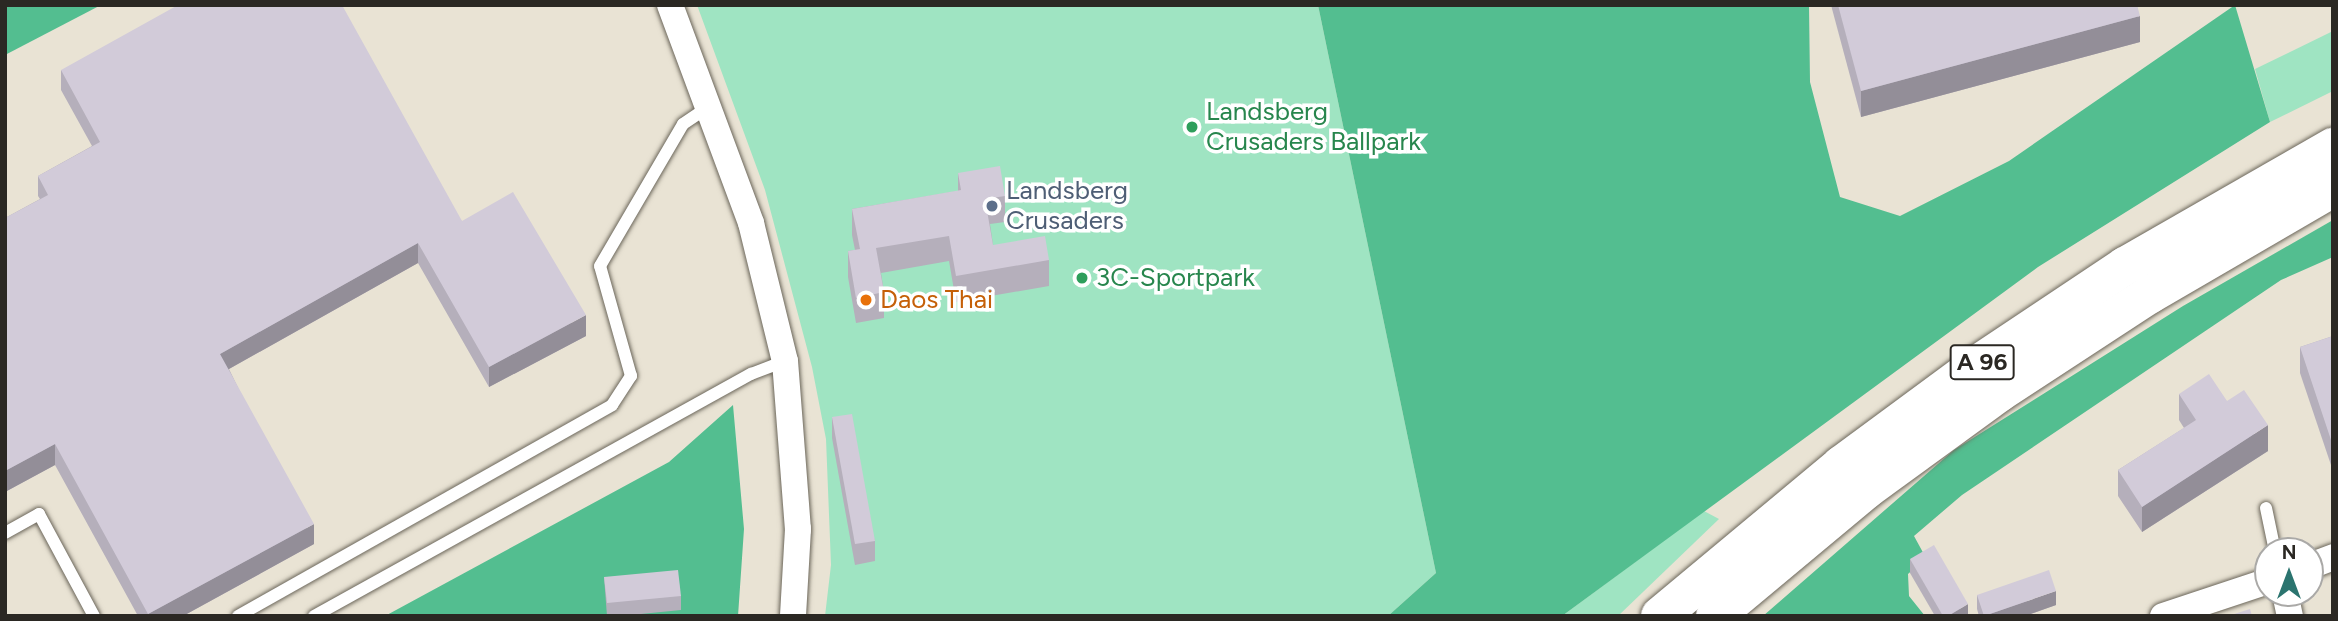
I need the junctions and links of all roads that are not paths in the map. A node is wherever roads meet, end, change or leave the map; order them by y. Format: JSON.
{"nodes":[{"id":1,"x":670,"y":5,"type":"edge"},
{"id":2,"x":709,"y":107,"type":"junction"},
{"id":3,"x":2333,"y":147,"type":"edge"},
{"id":4,"x":2333,"y":188,"type":"edge"},
{"id":5,"x":785,"y":361,"type":"junction"},
{"id":6,"x":2266,"y":508,"type":"dead end"},
{"id":7,"x":5,"y":533,"type":"edge"},
{"id":8,"x":2272,"y":537,"type":"edge"},
{"id":9,"x":2254,"y":586,"type":"edge"},
{"id":10,"x":94,"y":616,"type":"edge"},
{"id":11,"x":238,"y":616,"type":"edge"},
{"id":12,"x":314,"y":616,"type":"edge"},
{"id":13,"x":793,"y":616,"type":"edge"},
{"id":14,"x":1660,"y":616,"type":"edge"},
{"id":15,"x":1715,"y":616,"type":"edge"},
{"id":16,"x":2163,"y":616,"type":"edge"}],
"edges":[{"from":1,"to":2,"type":"street"},
{"from":2,"to":5,"type":"street"},
{"from":2,"to":11,"type":"lane"},
{"from":3,"to":14,"type":"highway","number":"A 96"},
{"from":4,"to":15,"type":"highway","number":"A 96"},
{"from":5,"to":12,"type":"lane"},
{"from":5,"to":13,"type":"street"},
{"from":6,"to":8,"type":"lane"},
{"from":7,"to":10,"type":"lane"},
{"from":9,"to":16,"type":"street"}]}
